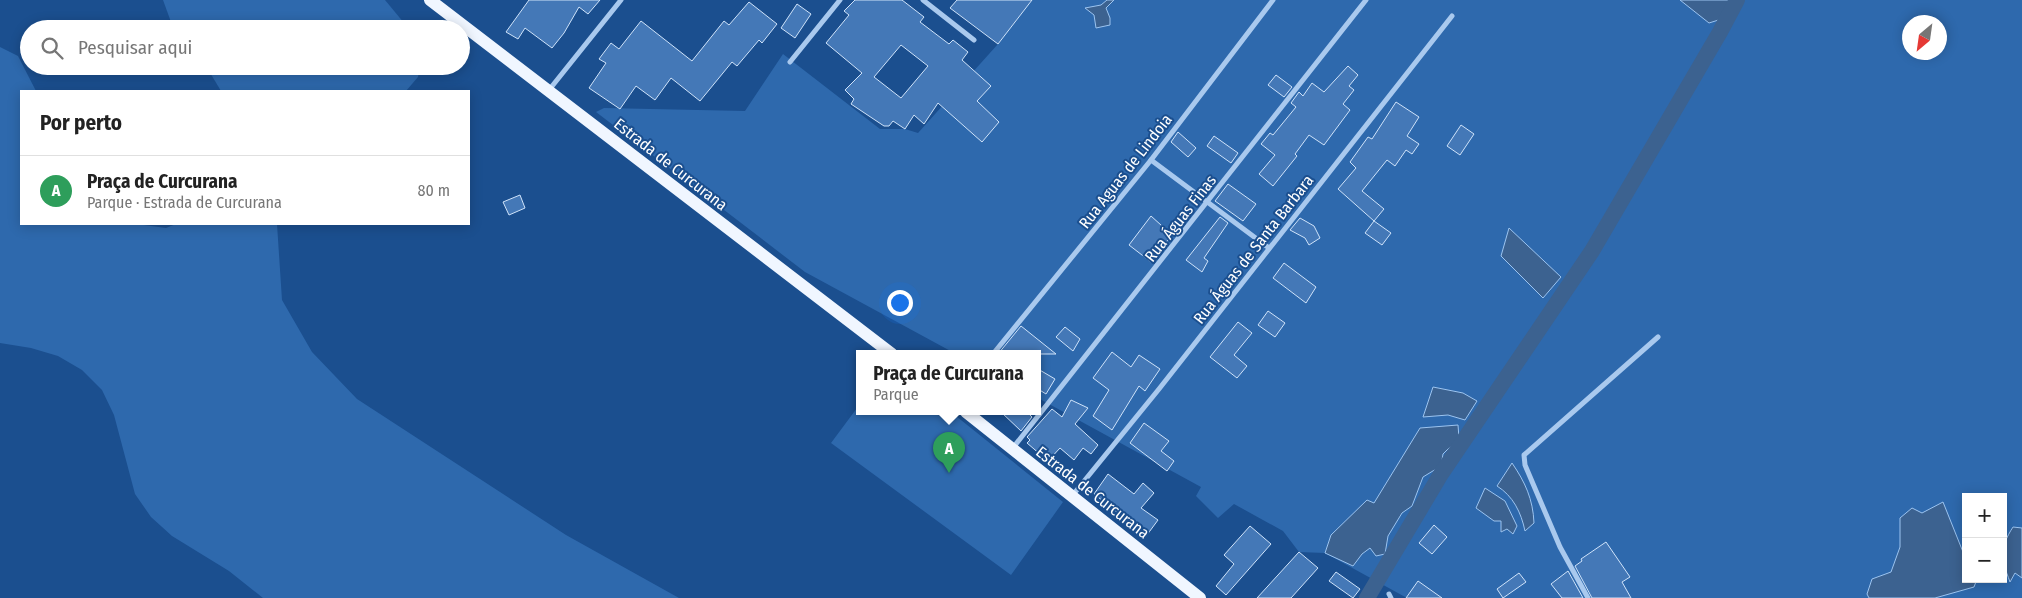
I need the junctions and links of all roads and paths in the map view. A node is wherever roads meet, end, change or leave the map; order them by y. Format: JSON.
{"nodes":[{"id":1,"x":430,"y":0,"type":"edge"},
{"id":2,"x":621,"y":0,"type":"edge"},
{"id":3,"x":840,"y":0,"type":"edge"},
{"id":4,"x":923,"y":0,"type":"edge"},
{"id":5,"x":1273,"y":0,"type":"edge"},
{"id":6,"x":1366,"y":0,"type":"edge"},
{"id":7,"x":1452,"y":16,"type":"dead end"},
{"id":8,"x":456,"y":20,"type":"edge"},
{"id":9,"x":470,"y":30,"type":"edge"},
{"id":10,"x":974,"y":40,"type":"dead end"},
{"id":11,"x":790,"y":62,"type":"dead end"},
{"id":12,"x":549,"y":90,"type":"junction"},
{"id":13,"x":1151,"y":160,"type":"junction"},
{"id":14,"x":1209,"y":202,"type":"junction"},
{"id":15,"x":1269,"y":248,"type":"junction"},
{"id":16,"x":1658,"y":337,"type":"dead end"},
{"id":17,"x":887,"y":350,"type":"edge"},
{"id":18,"x":996,"y":350,"type":"edge"},
{"id":19,"x":1041,"y":413,"type":"edge"},
{"id":20,"x":970,"y":415,"type":"edge"},
{"id":21,"x":1039,"y":415,"type":"edge"},
{"id":22,"x":1012,"y":449,"type":"junction"},
{"id":23,"x":1072,"y":496,"type":"junction"},
{"id":24,"x":1200,"y":598,"type":"edge"},
{"id":25,"x":1588,"y":598,"type":"edge"}],
"edges":[{"from":1,"to":8,"type":"main road","name":"Estrada de Curcurana"},
{"from":2,"to":12,"type":"street"},
{"from":3,"to":11,"type":"street"},
{"from":4,"to":10,"type":"street"},
{"from":5,"to":13,"type":"street","name":"Rua Aguas de Lindoia"},
{"from":6,"to":14,"type":"street","name":"Rua Águas Finas"},
{"from":7,"to":15,"type":"street","name":"Rua Águas de Santa Barbara"},
{"from":9,"to":12,"type":"main road","name":"Estrada de Curcurana"},
{"from":12,"to":17,"type":"main road","name":"Estrada de Curcurana"},
{"from":13,"to":14,"type":"street"},
{"from":13,"to":18,"type":"street","name":"Rua Aguas de Lindoia"},
{"from":14,"to":15,"type":"street"},
{"from":14,"to":19,"type":"street","name":"Rua Águas Finas"},
{"from":15,"to":23,"type":"street","name":"Rua Águas de Santa Barbara"},
{"from":16,"to":25,"type":"street"},
{"from":20,"to":22,"type":"main road","name":"Estrada de Curcurana"},
{"from":21,"to":22,"type":"street","name":"Rua Águas Finas"},
{"from":22,"to":23,"type":"main road","name":"Estrada de Curcurana"},
{"from":23,"to":24,"type":"main road","name":"Estrada de Curcurana"}]}
